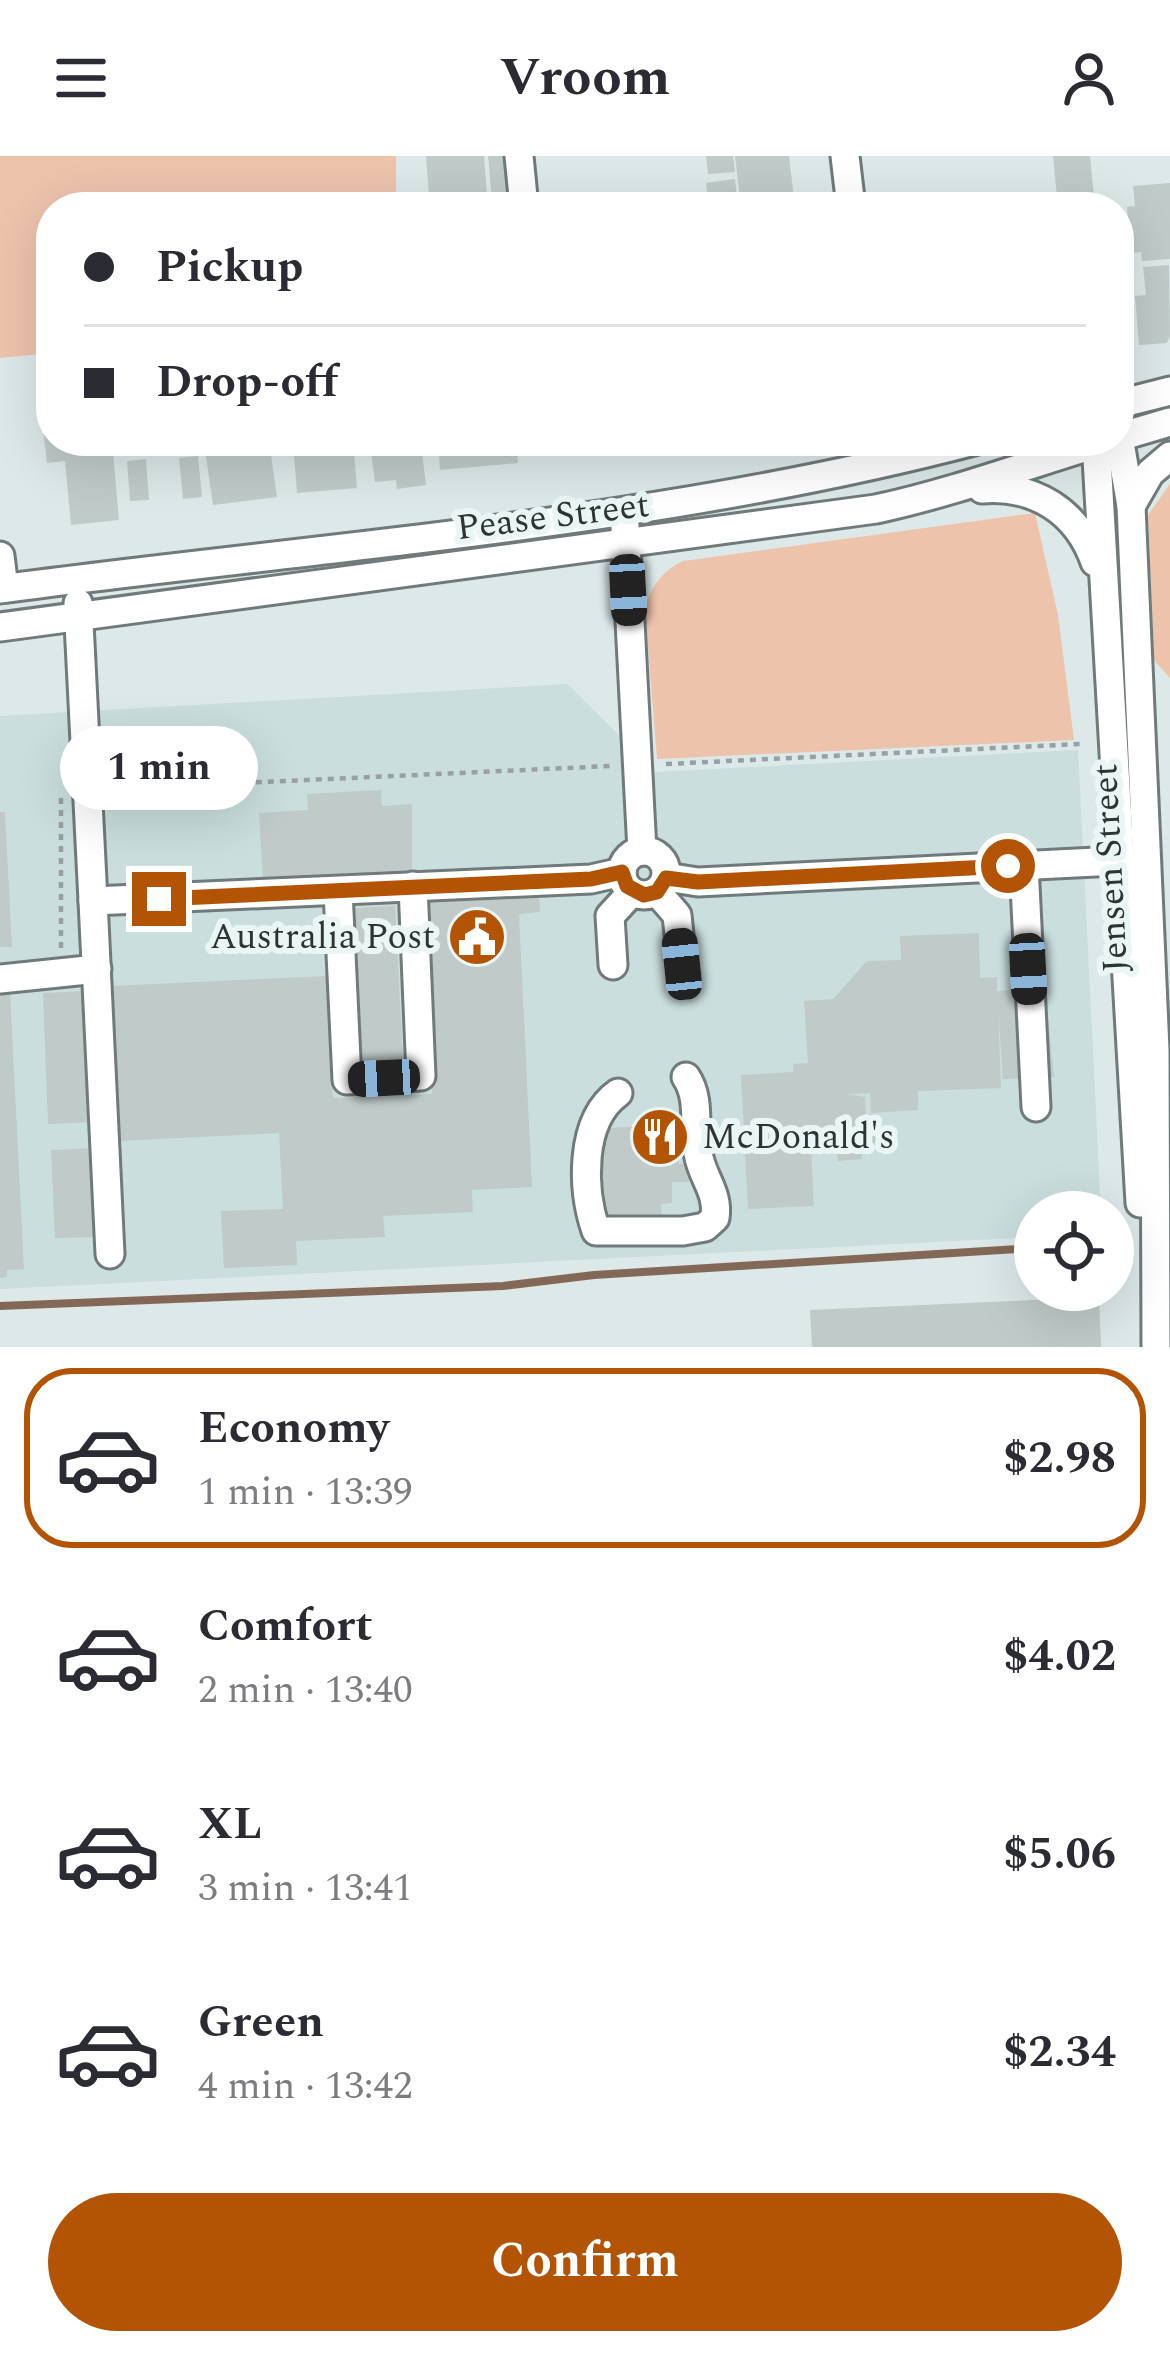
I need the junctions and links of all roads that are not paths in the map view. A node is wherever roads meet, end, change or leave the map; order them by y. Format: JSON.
{"nodes":[{"id":1,"x":519,"y":156,"type":"edge"},
{"id":2,"x":844,"y":156,"type":"edge"},
{"id":3,"x":523,"y":192,"type":"edge"},
{"id":4,"x":849,"y":192,"type":"edge"},
{"id":5,"x":1170,"y":391,"type":"edge"},
{"id":6,"x":1134,"y":400,"type":"edge"},
{"id":7,"x":1170,"y":422,"type":"edge"},
{"id":8,"x":1134,"y":432,"type":"edge"},
{"id":9,"x":1170,"y":455,"type":"edge"},
{"id":10,"x":860,"y":456,"type":"edge"},
{"id":11,"x":869,"y":456,"type":"edge"},
{"id":12,"x":1052,"y":456,"type":"edge"},
{"id":13,"x":1106,"y":456,"type":"edge"},
{"id":14,"x":1113,"y":456,"type":"edge"},
{"id":15,"x":960,"y":490,"type":"junction"},
{"id":16,"x":1130,"y":506,"type":"junction"},
{"id":17,"x":877,"y":508,"type":"junction"},
{"id":18,"x":624,"y":509,"type":"junction"},
{"id":19,"x":626,"y":544,"type":"junction"},
{"id":20,"x":0,"y":556,"type":"edge"},
{"id":21,"x":1101,"y":577,"type":"junction"},
{"id":22,"x":77,"y":578,"type":"junction"},
{"id":23,"x":2,"y":588,"type":"edge"},
{"id":24,"x":79,"y":616,"type":"junction"},
{"id":25,"x":0,"y":627,"type":"edge"},
{"id":26,"x":1170,"y":706,"type":"edge"},
{"id":27,"x":1126,"y":708,"type":"junction"},
{"id":28,"x":1132,"y":860,"type":"junction"},
{"id":29,"x":1024,"y":865,"type":"junction"},
{"id":30,"x":644,"y":883,"type":"junction"},
{"id":31,"x":413,"y":886,"type":"junction"},
{"id":32,"x":338,"y":891,"type":"junction"},
{"id":33,"x":93,"y":902,"type":"junction"},
{"id":34,"x":682,"y":964,"type":"dead end"},
{"id":35,"x":613,"y":965,"type":"dead end"},
{"id":36,"x":97,"y":969,"type":"junction"},
{"id":37,"x":0,"y":979,"type":"edge"},
{"id":38,"x":1152,"y":1050,"type":"edge"},
{"id":39,"x":690,"y":1083,"type":"dead end"},
{"id":40,"x":618,"y":1094,"type":"dead end"},
{"id":41,"x":1036,"y":1107,"type":"dead end"},
{"id":42,"x":110,"y":1254,"type":"dead end"},
{"id":43,"x":1156,"y":1347,"type":"edge"}],
"edges":[{"from":1,"to":3,"type":"street"},
{"from":2,"to":4,"type":"street"},
{"from":5,"to":6,"type":"street"},
{"from":7,"to":8,"type":"street","name":"Pease Street"},
{"from":9,"to":16,"type":"street"},
{"from":10,"to":18,"type":"street","name":"Pease Street"},
{"from":11,"to":17,"type":"street"},
{"from":12,"to":15,"type":"street","name":"Pease Street"},
{"from":13,"to":21,"type":"street","name":"Jensen Street"},
{"from":14,"to":16,"type":"street","name":"Jensen Street"},
{"from":15,"to":17,"type":"street","name":"Pease Street"},
{"from":15,"to":21,"type":"street"},
{"from":16,"to":27,"type":"street","name":"Jensen Street"},
{"from":17,"to":19,"type":"street","name":"Pease Street"},
{"from":18,"to":19,"type":"street"},
{"from":18,"to":22,"type":"street","name":"Pease Street"},
{"from":19,"to":24,"type":"street","name":"Pease Street"},
{"from":19,"to":30,"type":"street"},
{"from":20,"to":23,"type":"street"},
{"from":21,"to":27,"type":"street","name":"Jensen Street"},
{"from":22,"to":23,"type":"street","name":"Pease Street"},
{"from":22,"to":24,"type":"street"},
{"from":24,"to":25,"type":"street","name":"Pease Street"},
{"from":24,"to":33,"type":"street"},
{"from":26,"to":27,"type":"street"},
{"from":27,"to":28,"type":"street","name":"Jensen Street"},
{"from":28,"to":29,"type":"street"},
{"from":28,"to":38,"type":"street","name":"Jensen Street"},
{"from":29,"to":30,"type":"street"},
{"from":29,"to":41,"type":"street"},
{"from":30,"to":31,"type":"street"},
{"from":30,"to":34,"type":"street"},
{"from":30,"to":35,"type":"street"},
{"from":31,"to":32,"type":"street"},
{"from":31,"to":32,"type":"street"},
{"from":32,"to":33,"type":"street"},
{"from":33,"to":36,"type":"street"},
{"from":36,"to":37,"type":"street"},
{"from":36,"to":42,"type":"street"},
{"from":38,"to":43,"type":"street","name":"Jensen Street"},
{"from":39,"to":40,"type":"street"}]}
